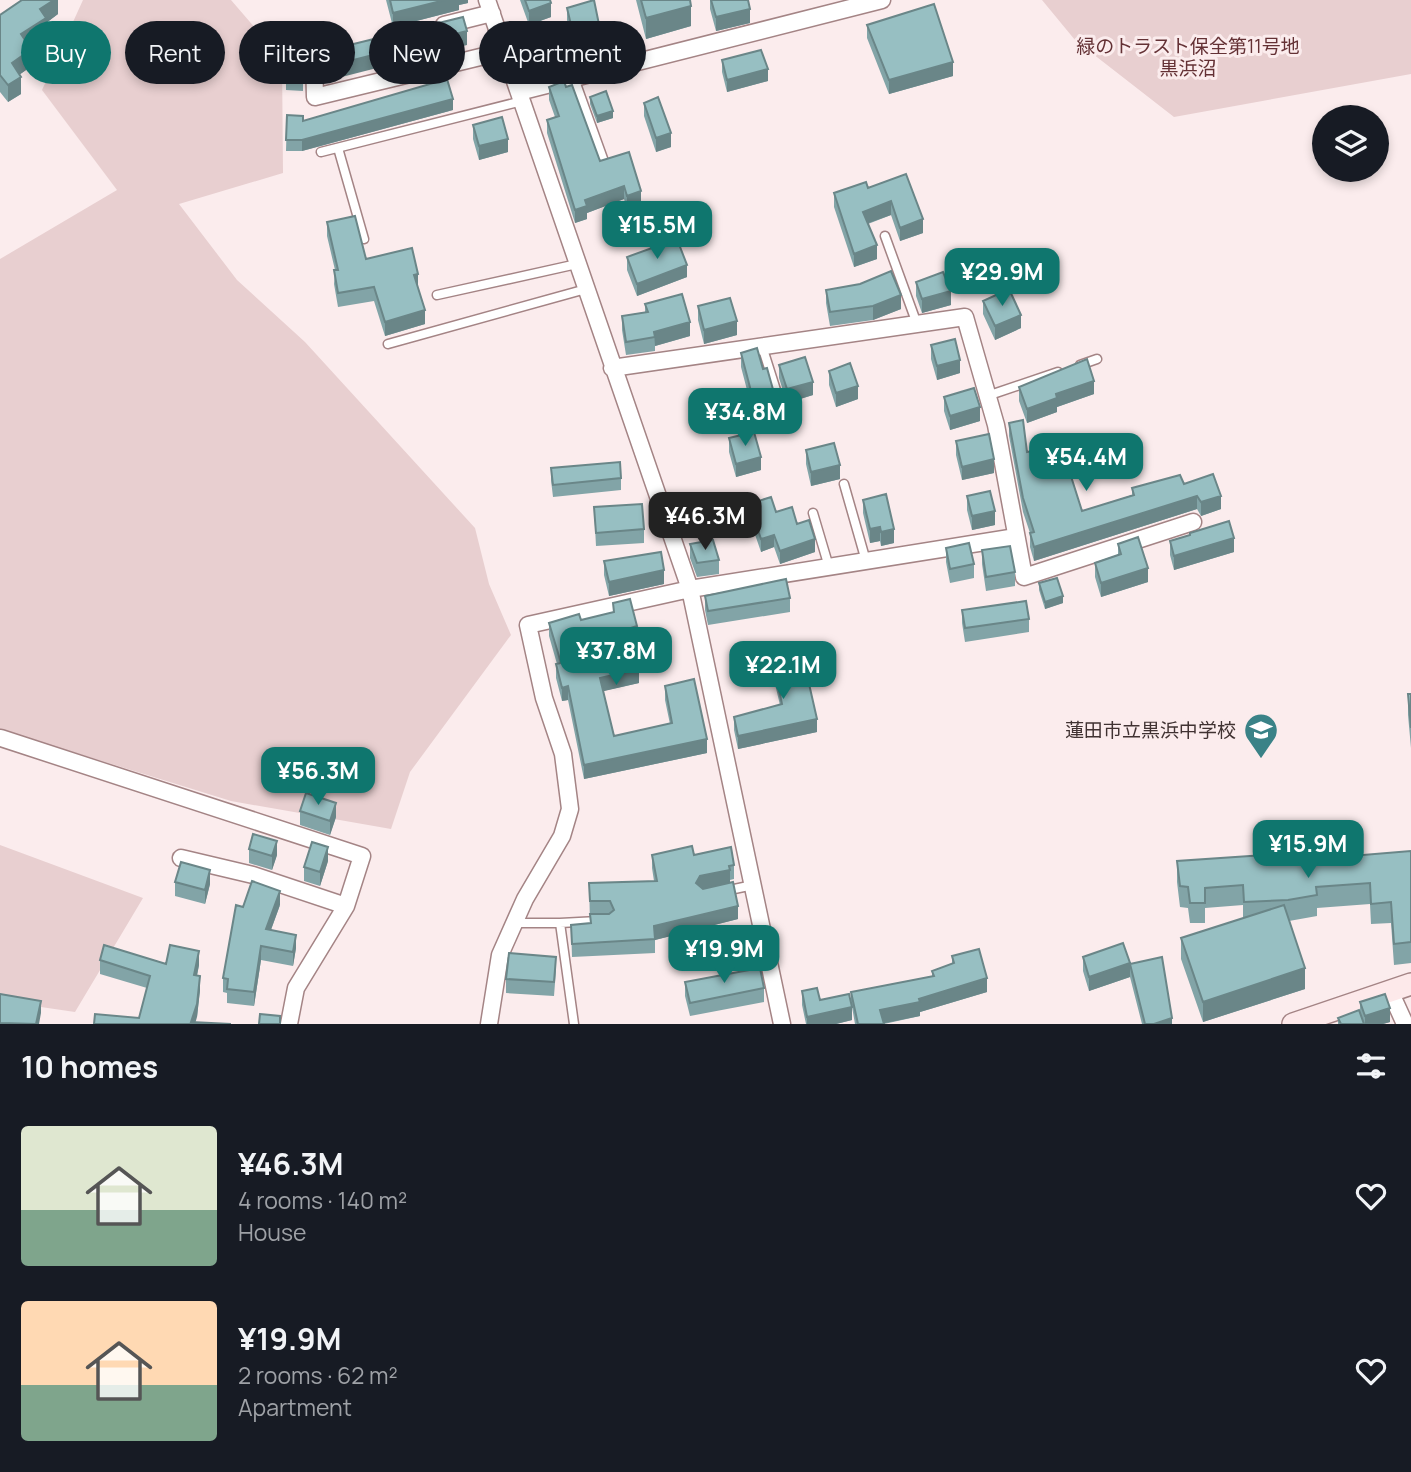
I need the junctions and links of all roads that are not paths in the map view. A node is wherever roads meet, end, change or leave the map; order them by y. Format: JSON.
{"nodes":[{"id":1,"x":882,"y":0,"type":"edge"},
{"id":2,"x":490,"y":6,"type":"edge"},
{"id":3,"x":448,"y":21,"type":"edge"},
{"id":4,"x":365,"y":44,"type":"edge"},
{"id":5,"x":479,"y":57,"type":"edge"},
{"id":6,"x":646,"y":60,"type":"edge"},
{"id":7,"x":517,"y":84,"type":"edge"},
{"id":8,"x":556,"y":84,"type":"edge"},
{"id":9,"x":576,"y":84,"type":"edge"},
{"id":10,"x":521,"y":96,"type":"junction"},
{"id":11,"x":338,"y":148,"type":"junction"},
{"id":12,"x":321,"y":152,"type":"dead end"},
{"id":13,"x":605,"y":164,"type":"edge"},
{"id":14,"x":885,"y":236,"type":"dead end"},
{"id":15,"x":364,"y":239,"type":"edge"},
{"id":16,"x":577,"y":264,"type":"junction"},
{"id":17,"x":586,"y":289,"type":"junction"},
{"id":18,"x":438,"y":295,"type":"dead end"},
{"id":19,"x":917,"y":324,"type":"junction"},
{"id":20,"x":387,"y":344,"type":"dead end"},
{"id":21,"x":762,"y":346,"type":"junction"},
{"id":22,"x":1097,"y":359,"type":"dead end"},
{"id":23,"x":612,"y":368,"type":"junction"},
{"id":24,"x":987,"y":396,"type":"junction"},
{"id":25,"x":788,"y":428,"type":"dead end"},
{"id":26,"x":844,"y":484,"type":"dead end"},
{"id":27,"x":813,"y":513,"type":"dead end"},
{"id":28,"x":1193,"y":522,"type":"dead end"},
{"id":29,"x":1016,"y":537,"type":"junction"},
{"id":30,"x":866,"y":561,"type":"junction"},
{"id":31,"x":830,"y":567,"type":"junction"},
{"id":32,"x":690,"y":589,"type":"junction"},
{"id":33,"x":1,"y":738,"type":"edge"},
{"id":34,"x":181,"y":858,"type":"dead end"},
{"id":35,"x":753,"y":885,"type":"junction"},
{"id":36,"x":714,"y":893,"type":"edge"},
{"id":37,"x":346,"y":906,"type":"junction"},
{"id":38,"x":608,"y":921,"type":"edge"},
{"id":39,"x":516,"y":923,"type":"junction"},
{"id":40,"x":560,"y":923,"type":"junction"},
{"id":41,"x":1411,"y":984,"type":"edge"},
{"id":42,"x":1390,"y":991,"type":"junction"},
{"id":43,"x":289,"y":1024,"type":"edge"},
{"id":44,"x":489,"y":1024,"type":"edge"},
{"id":45,"x":574,"y":1024,"type":"edge"},
{"id":46,"x":782,"y":1024,"type":"edge"},
{"id":47,"x":1293,"y":1024,"type":"edge"},
{"id":48,"x":1405,"y":1024,"type":"edge"}],
"edges":[{"from":1,"to":6,"type":"street"},
{"from":2,"to":3,"type":"street"},
{"from":4,"to":5,"type":"street"},
{"from":7,"to":10,"type":"street"},
{"from":8,"to":10,"type":"street"},
{"from":9,"to":13,"type":"lane"},
{"from":10,"to":11,"type":"lane"},
{"from":10,"to":16,"type":"street"},
{"from":11,"to":12,"type":"lane"},
{"from":11,"to":15,"type":"lane"},
{"from":14,"to":19,"type":"lane"},
{"from":16,"to":17,"type":"street"},
{"from":16,"to":18,"type":"lane"},
{"from":17,"to":20,"type":"lane"},
{"from":17,"to":23,"type":"street"},
{"from":19,"to":21,"type":"street"},
{"from":19,"to":24,"type":"street"},
{"from":21,"to":23,"type":"street"},
{"from":21,"to":25,"type":"lane"},
{"from":22,"to":24,"type":"lane"},
{"from":23,"to":32,"type":"street"},
{"from":24,"to":29,"type":"street"},
{"from":26,"to":30,"type":"lane"},
{"from":27,"to":31,"type":"lane"},
{"from":28,"to":29,"type":"street"},
{"from":29,"to":30,"type":"street"},
{"from":30,"to":31,"type":"street"},
{"from":31,"to":32,"type":"street"},
{"from":32,"to":35,"type":"street"},
{"from":32,"to":39,"type":"street"},
{"from":33,"to":37,"type":"street"},
{"from":34,"to":37,"type":"street"},
{"from":35,"to":36,"type":"lane"},
{"from":35,"to":46,"type":"street"},
{"from":37,"to":43,"type":"street"},
{"from":38,"to":40,"type":"lane"},
{"from":39,"to":40,"type":"lane"},
{"from":39,"to":44,"type":"street"},
{"from":40,"to":45,"type":"lane"},
{"from":41,"to":42,"type":"main road"},
{"from":42,"to":47,"type":"main road"},
{"from":42,"to":48,"type":"street"}]}
